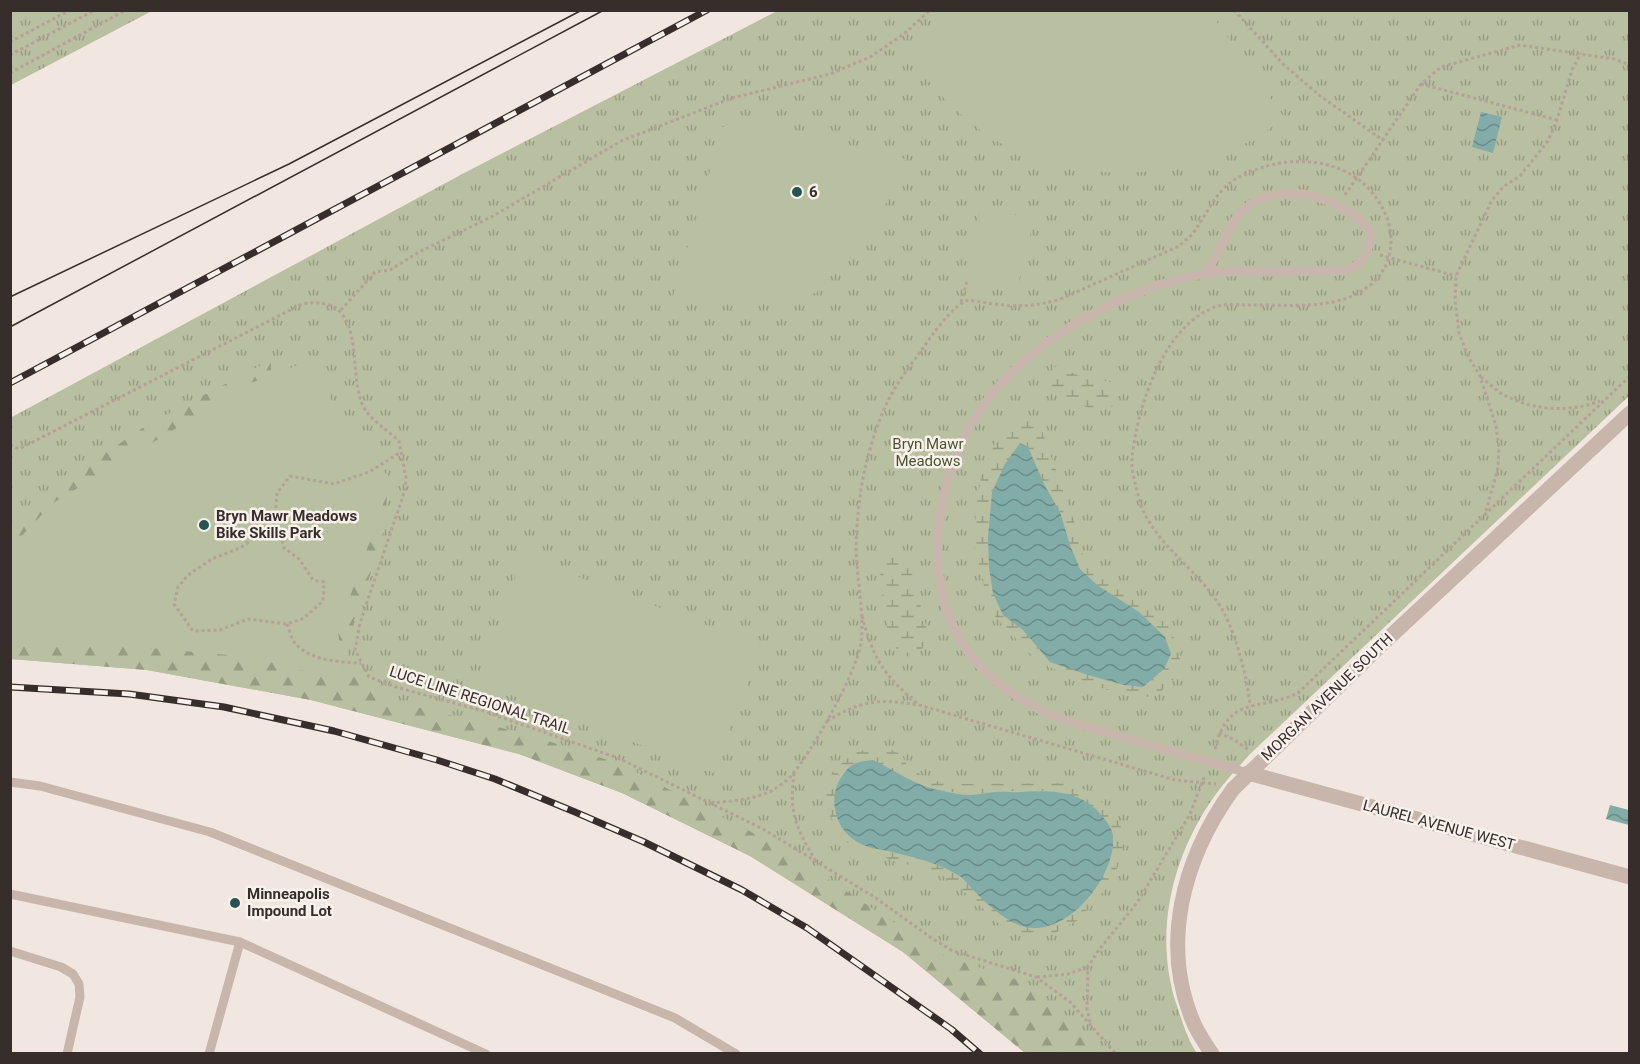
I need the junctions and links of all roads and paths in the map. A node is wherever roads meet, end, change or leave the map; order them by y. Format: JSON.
{"nodes":[{"id":1,"x":70,"y":10,"type":"edge"},
{"id":2,"x":95,"y":10,"type":"edge"},
{"id":3,"x":126,"y":10,"type":"edge"},
{"id":4,"x":930,"y":10,"type":"edge"},
{"id":5,"x":1234,"y":10,"type":"edge"},
{"id":6,"x":10,"y":42,"type":"edge"},
{"id":7,"x":1581,"y":53,"type":"junction"},
{"id":8,"x":10,"y":56,"type":"edge"},
{"id":9,"x":1629,"y":65,"type":"edge"},
{"id":10,"x":10,"y":73,"type":"edge"},
{"id":11,"x":1421,"y":84,"type":"junction"},
{"id":12,"x":1557,"y":120,"type":"junction"},
{"id":13,"x":1384,"y":141,"type":"junction"},
{"id":14,"x":1357,"y":178,"type":"junction"},
{"id":15,"x":1337,"y":205,"type":"junction"},
{"id":16,"x":1367,"y":250,"type":"junction"},
{"id":17,"x":1389,"y":257,"type":"junction"},
{"id":18,"x":1206,"y":274,"type":"junction"},
{"id":19,"x":1456,"y":276,"type":"junction"},
{"id":20,"x":967,"y":281,"type":"dead end"},
{"id":21,"x":961,"y":302,"type":"junction"},
{"id":22,"x":340,"y":311,"type":"junction"},
{"id":23,"x":1480,"y":376,"type":"junction"},
{"id":24,"x":1629,"y":376,"type":"edge"},
{"id":25,"x":1604,"y":400,"type":"junction"},
{"id":26,"x":1629,"y":413,"type":"edge"},
{"id":27,"x":10,"y":445,"type":"edge"},
{"id":28,"x":400,"y":452,"type":"junction"},
{"id":29,"x":1486,"y":512,"type":"junction"},
{"id":30,"x":274,"y":532,"type":"junction"},
{"id":31,"x":860,"y":612,"type":"junction"},
{"id":32,"x":287,"y":624,"type":"junction"},
{"id":33,"x":361,"y":663,"type":"junction"},
{"id":34,"x":919,"y":705,"type":"junction"},
{"id":35,"x":1250,"y":706,"type":"junction"},
{"id":36,"x":826,"y":722,"type":"junction"},
{"id":37,"x":1219,"y":733,"type":"junction"},
{"id":38,"x":1252,"y":752,"type":"dead end"},
{"id":39,"x":1214,"y":753,"type":"dead end"},
{"id":40,"x":794,"y":771,"type":"junction"},
{"id":41,"x":1207,"y":772,"type":"dead end"},
{"id":42,"x":1248,"y":773,"type":"junction"},
{"id":43,"x":10,"y":782,"type":"edge"},
{"id":44,"x":1202,"y":783,"type":"junction"},
{"id":45,"x":1222,"y":786,"type":"dead end"},
{"id":46,"x":711,"y":803,"type":"junction"},
{"id":47,"x":816,"y":861,"type":"junction"},
{"id":48,"x":1629,"y":876,"type":"edge"},
{"id":49,"x":10,"y":894,"type":"edge"},
{"id":50,"x":240,"y":942,"type":"junction"},
{"id":51,"x":10,"y":951,"type":"edge"},
{"id":52,"x":1088,"y":967,"type":"junction"},
{"id":53,"x":1036,"y":977,"type":"junction"},
{"id":54,"x":1090,"y":1023,"type":"junction"},
{"id":55,"x":67,"y":1053,"type":"edge"},
{"id":56,"x":209,"y":1053,"type":"edge"},
{"id":57,"x":486,"y":1053,"type":"edge"},
{"id":58,"x":736,"y":1053,"type":"edge"},
{"id":59,"x":1116,"y":1053,"type":"edge"},
{"id":60,"x":1212,"y":1053,"type":"edge"}],
"edges":[{"from":1,"to":6,"type":"path"},
{"from":2,"to":8,"type":"path"},
{"from":3,"to":10,"type":"path"},
{"from":4,"to":22,"type":"path"},
{"from":5,"to":13,"type":"path"},
{"from":7,"to":9,"type":"path"},
{"from":7,"to":11,"type":"path"},
{"from":7,"to":12,"type":"path"},
{"from":11,"to":12,"type":"path"},
{"from":11,"to":13,"type":"path"},
{"from":12,"to":19,"type":"path"},
{"from":13,"to":14,"type":"path"},
{"from":14,"to":15,"type":"path"},
{"from":14,"to":17,"type":"path"},
{"from":14,"to":21,"type":"path"},
{"from":15,"to":16,"type":"lane"},
{"from":15,"to":18,"type":"lane"},
{"from":16,"to":17,"type":"path"},
{"from":16,"to":18,"type":"lane"},
{"from":17,"to":19,"type":"path"},
{"from":17,"to":35,"type":"path"},
{"from":18,"to":42,"type":"lane"},
{"from":19,"to":23,"type":"path"},
{"from":20,"to":21,"type":"path"},
{"from":21,"to":31,"type":"path"},
{"from":22,"to":27,"type":"path"},
{"from":22,"to":28,"type":"path"},
{"from":23,"to":25,"type":"path"},
{"from":23,"to":29,"type":"path"},
{"from":24,"to":25,"type":"path"},
{"from":25,"to":29,"type":"path"},
{"from":26,"to":42,"type":"street","name":"MORGAN AVENUE SOUTH"},
{"from":28,"to":30,"type":"path"},
{"from":28,"to":33,"type":"path"},
{"from":29,"to":35,"type":"path"},
{"from":30,"to":32,"type":"path"},
{"from":30,"to":32,"type":"path"},
{"from":31,"to":34,"type":"path"},
{"from":31,"to":36,"type":"path"},
{"from":32,"to":33,"type":"path"},
{"from":33,"to":46,"type":"path","name":"LUCE LINE REGIONAL TRAIL"},
{"from":34,"to":36,"type":"path"},
{"from":34,"to":44,"type":"path"},
{"from":35,"to":37,"type":"path"},
{"from":36,"to":40,"type":"path"},
{"from":37,"to":38,"type":"path"},
{"from":37,"to":39,"type":"path"},
{"from":40,"to":46,"type":"path"},
{"from":40,"to":47,"type":"path"},
{"from":41,"to":44,"type":"path"},
{"from":42,"to":48,"type":"street","name":"LAUREL AVENUE WEST"},
{"from":42,"to":60,"type":"street","name":"MORGAN AVENUE SOUTH"},
{"from":43,"to":58,"type":"lane"},
{"from":44,"to":45,"type":"path"},
{"from":44,"to":52,"type":"path"},
{"from":46,"to":47,"type":"path","name":"LUCE LINE REGIONAL TRAIL"},
{"from":47,"to":53,"type":"path","name":"LUCE LINE REGIONAL TRAIL"},
{"from":49,"to":50,"type":"lane"},
{"from":50,"to":56,"type":"lane"},
{"from":50,"to":57,"type":"lane"},
{"from":51,"to":55,"type":"lane"},
{"from":52,"to":53,"type":"path"},
{"from":52,"to":54,"type":"path"},
{"from":53,"to":54,"type":"path","name":"LUCE LINE REGIONAL TRAIL"},
{"from":54,"to":59,"type":"path","name":"LUCE LINE REGIONAL TRAIL"}]}
